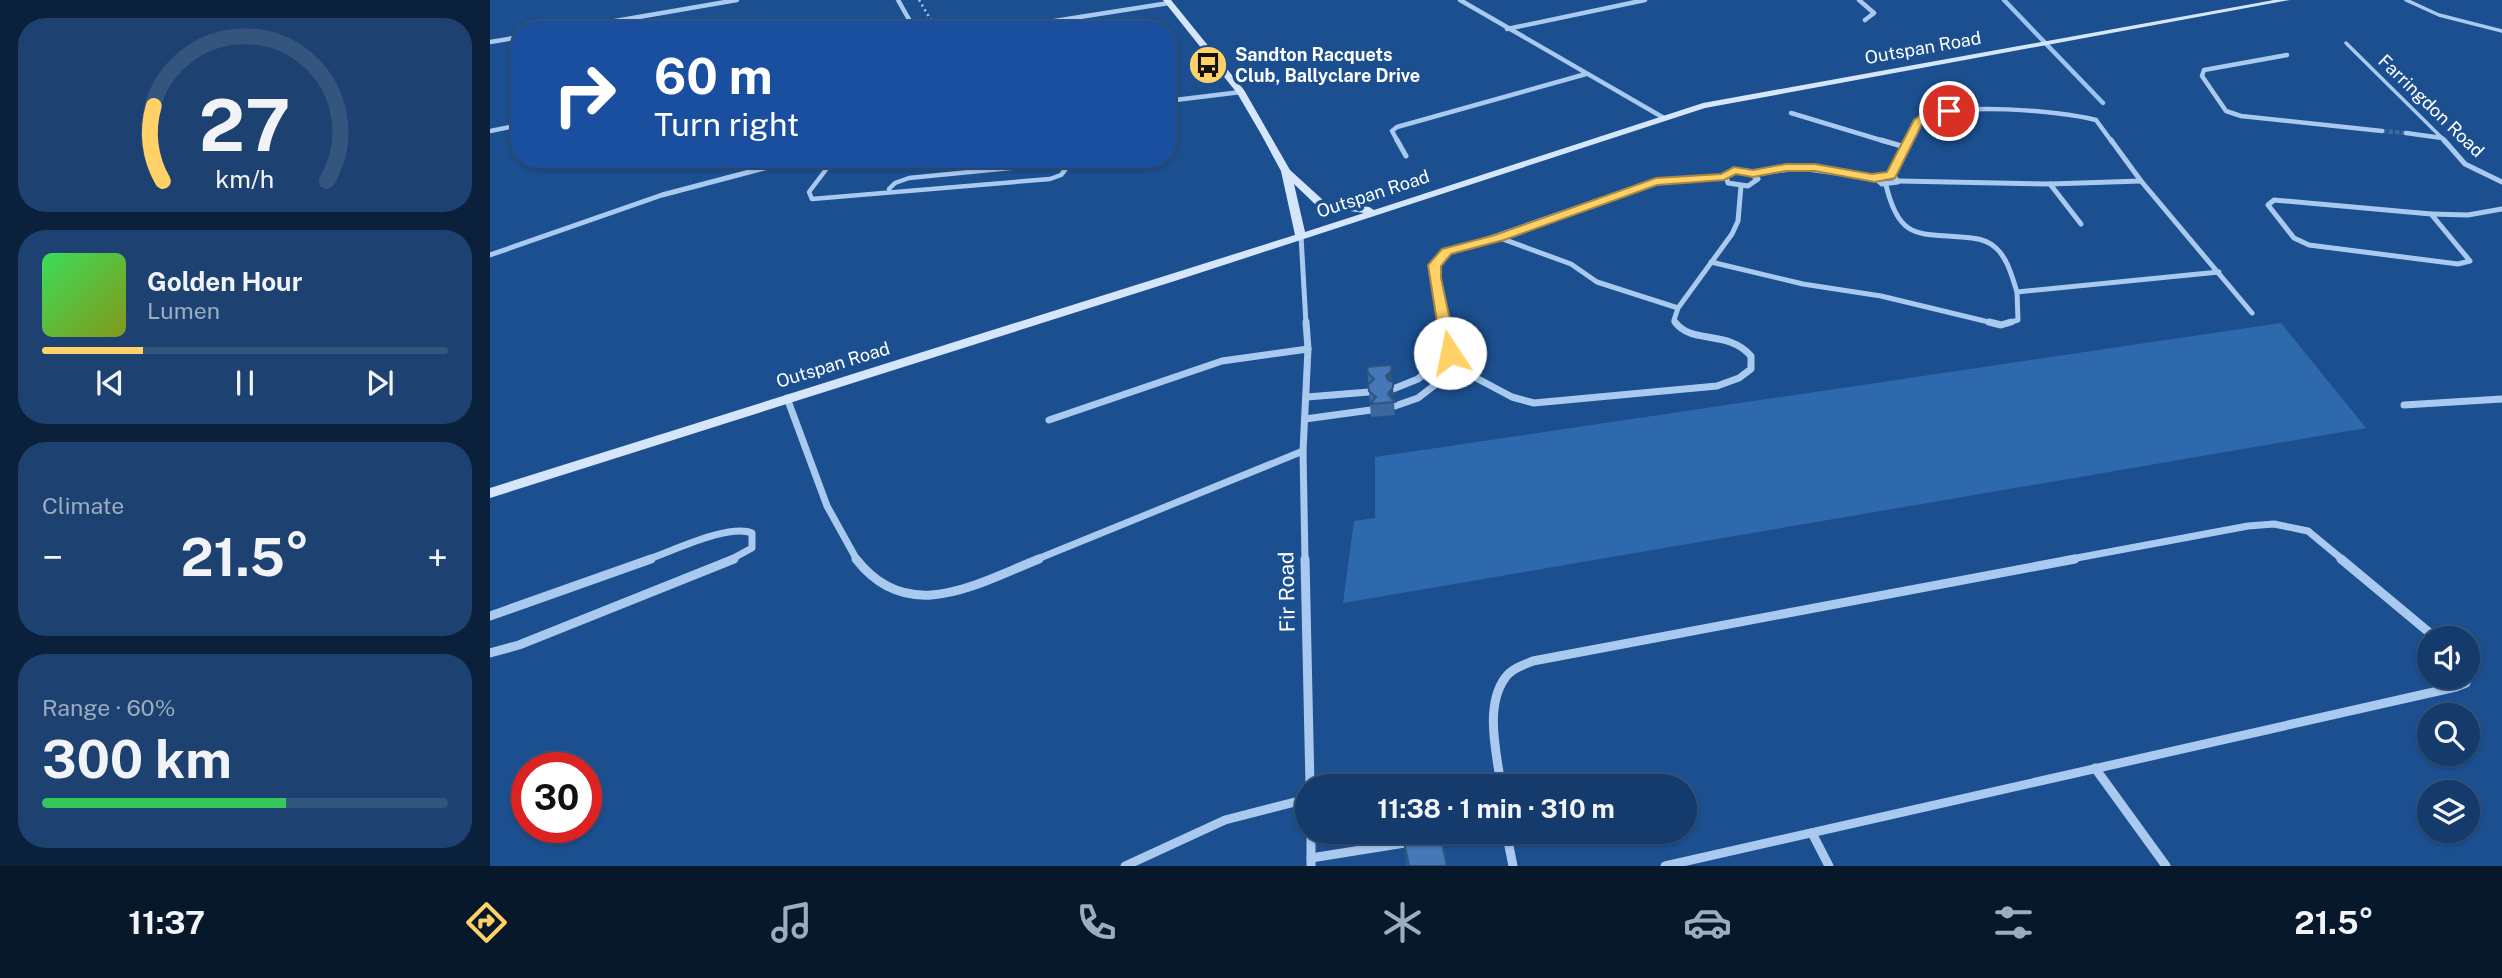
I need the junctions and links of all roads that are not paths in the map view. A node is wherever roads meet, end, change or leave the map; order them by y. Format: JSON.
{"nodes":[{"id":1,"x":737,"y":0,"type":"edge"},
{"id":2,"x":898,"y":0,"type":"edge"},
{"id":3,"x":1460,"y":0,"type":"edge"},
{"id":4,"x":1645,"y":0,"type":"edge"},
{"id":5,"x":1859,"y":0,"type":"edge"},
{"id":6,"x":2286,"y":0,"type":"edge"},
{"id":7,"x":2406,"y":0,"type":"edge"},
{"id":8,"x":1168,"y":1,"type":"edge"},
{"id":9,"x":1865,"y":20,"type":"dead end"},
{"id":10,"x":615,"y":21,"type":"edge"},
{"id":11,"x":910,"y":21,"type":"edge"},
{"id":12,"x":1050,"y":21,"type":"edge"},
{"id":13,"x":1507,"y":29,"type":"junction"},
{"id":14,"x":2502,"y":31,"type":"edge"},
{"id":15,"x":511,"y":38,"type":"edge"},
{"id":16,"x":490,"y":42,"type":"edge"},
{"id":17,"x":2346,"y":43,"type":"dead end"},
{"id":18,"x":2287,"y":55,"type":"dead end"},
{"id":19,"x":1586,"y":74,"type":"junction"},
{"id":20,"x":1241,"y":92,"type":"junction"},
{"id":21,"x":1176,"y":100,"type":"edge"},
{"id":22,"x":1791,"y":113,"type":"dead end"},
{"id":23,"x":1664,"y":118,"type":"junction"},
{"id":24,"x":511,"y":127,"type":"edge"},
{"id":25,"x":490,"y":131,"type":"edge"},
{"id":26,"x":2382,"y":131,"type":"tunnel mouth"},
{"id":27,"x":2406,"y":133,"type":"tunnel mouth"},
{"id":28,"x":2442,"y":138,"type":"junction"},
{"id":29,"x":1905,"y":147,"type":"junction"},
{"id":30,"x":1406,"y":156,"type":"dead end"},
{"id":31,"x":765,"y":168,"type":"edge"},
{"id":32,"x":827,"y":168,"type":"edge"},
{"id":33,"x":992,"y":168,"type":"edge"},
{"id":34,"x":1064,"y":168,"type":"edge"},
{"id":35,"x":1286,"y":171,"type":"junction"},
{"id":36,"x":1753,"y":174,"type":"junction"},
{"id":37,"x":1891,"y":176,"type":"junction"},
{"id":38,"x":1724,"y":177,"type":"junction"},
{"id":39,"x":1875,"y":178,"type":"junction"},
{"id":40,"x":1899,"y":181,"type":"junction"},
{"id":41,"x":2141,"y":181,"type":"junction"},
{"id":42,"x":2502,"y":182,"type":"edge"},
{"id":43,"x":2050,"y":184,"type":"junction"},
{"id":44,"x":1886,"y":185,"type":"junction"},
{"id":45,"x":1741,"y":186,"type":"junction"},
{"id":46,"x":889,"y":189,"type":"junction"},
{"id":47,"x":2502,"y":209,"type":"edge"},
{"id":48,"x":1380,"y":210,"type":"junction"},
{"id":49,"x":2431,"y":214,"type":"junction"},
{"id":50,"x":2081,"y":224,"type":"dead end"},
{"id":51,"x":1301,"y":236,"type":"junction"},
{"id":52,"x":1499,"y":237,"type":"junction"},
{"id":53,"x":490,"y":255,"type":"edge"},
{"id":54,"x":1712,"y":262,"type":"junction"},
{"id":55,"x":2219,"y":272,"type":"junction"},
{"id":56,"x":2017,"y":292,"type":"junction"},
{"id":57,"x":1678,"y":308,"type":"junction"},
{"id":58,"x":2252,"y":313,"type":"dead end"},
{"id":59,"x":1308,"y":349,"type":"junction"},
{"id":60,"x":1450,"y":353,"type":"junction"},
{"id":61,"x":1433,"y":366,"type":"junction"},
{"id":62,"x":1464,"y":371,"type":"junction"},
{"id":63,"x":1449,"y":374,"type":"junction"},
{"id":64,"x":1393,"y":389,"type":"edge"},
{"id":65,"x":1367,"y":392,"type":"edge"},
{"id":66,"x":1307,"y":397,"type":"junction"},
{"id":67,"x":786,"y":398,"type":"junction"},
{"id":68,"x":2502,"y":399,"type":"edge"},
{"id":69,"x":2404,"y":405,"type":"dead end"},
{"id":70,"x":1395,"y":406,"type":"edge"},
{"id":71,"x":1371,"y":410,"type":"edge"},
{"id":72,"x":1305,"y":419,"type":"junction"},
{"id":73,"x":1049,"y":420,"type":"dead end"},
{"id":74,"x":1303,"y":450,"type":"junction"},
{"id":75,"x":490,"y":494,"type":"edge"},
{"id":76,"x":490,"y":615,"type":"edge"},
{"id":77,"x":2421,"y":626,"type":"edge"},
{"id":78,"x":490,"y":653,"type":"edge"},
{"id":79,"x":2447,"y":689,"type":"edge"},
{"id":80,"x":2095,"y":768,"type":"junction"},
{"id":81,"x":1310,"y":774,"type":"edge"},
{"id":82,"x":1500,"y":774,"type":"edge"},
{"id":83,"x":1295,"y":802,"type":"edge"},
{"id":84,"x":1812,"y":833,"type":"junction"},
{"id":85,"x":1311,"y":844,"type":"edge"},
{"id":86,"x":1410,"y":844,"type":"edge"},
{"id":87,"x":1509,"y":844,"type":"edge"},
{"id":88,"x":1311,"y":862,"type":"edge"},
{"id":89,"x":1125,"y":866,"type":"edge"},
{"id":90,"x":1513,"y":866,"type":"edge"},
{"id":91,"x":1665,"y":866,"type":"edge"},
{"id":92,"x":1829,"y":866,"type":"edge"},
{"id":93,"x":2166,"y":866,"type":"edge"}],
"edges":[{"from":1,"to":10,"type":"street"},
{"from":2,"to":11,"type":"street"},
{"from":3,"to":13,"type":"street"},
{"from":4,"to":13,"type":"street"},
{"from":5,"to":9,"type":"street"},
{"from":6,"to":23,"type":"street","name":"Outspan Road"},
{"from":7,"to":14,"type":"lane"},
{"from":8,"to":12,"type":"street"},
{"from":8,"to":20,"type":"street"},
{"from":13,"to":19,"type":"street"},
{"from":15,"to":16,"type":"street"},
{"from":17,"to":28,"type":"lane","name":"Farringdon Road"},
{"from":18,"to":26,"type":"street"},
{"from":19,"to":23,"type":"street"},
{"from":19,"to":30,"type":"street"},
{"from":20,"to":21,"type":"street"},
{"from":20,"to":35,"type":"street"},
{"from":22,"to":29,"type":"street"},
{"from":23,"to":48,"type":"street","name":"Outspan Road"},
{"from":24,"to":25,"type":"street"},
{"from":27,"to":28,"type":"street"},
{"from":28,"to":42,"type":"street","name":"Farringdon Road"},
{"from":29,"to":37,"type":"street"},
{"from":29,"to":41,"type":"street"},
{"from":31,"to":53,"type":"street"},
{"from":32,"to":46,"type":"lane"},
{"from":33,"to":46,"type":"lane"},
{"from":34,"to":46,"type":"lane"},
{"from":35,"to":48,"type":"street"},
{"from":35,"to":51,"type":"street"},
{"from":36,"to":38,"type":"street"},
{"from":36,"to":39,"type":"street"},
{"from":36,"to":45,"type":"street"},
{"from":37,"to":39,"type":"street"},
{"from":37,"to":40,"type":"street"},
{"from":38,"to":45,"type":"street"},
{"from":38,"to":52,"type":"street"},
{"from":39,"to":44,"type":"street"},
{"from":40,"to":43,"type":"street"},
{"from":40,"to":44,"type":"street"},
{"from":41,"to":43,"type":"street"},
{"from":41,"to":55,"type":"street"},
{"from":43,"to":50,"type":"street"},
{"from":44,"to":56,"type":"street"},
{"from":45,"to":54,"type":"street"},
{"from":47,"to":49,"type":"street"},
{"from":48,"to":51,"type":"street","name":"Outspan Road"},
{"from":49,"to":49,"type":"street"},
{"from":51,"to":59,"type":"street","name":"Fir Road"},
{"from":51,"to":67,"type":"street","name":"Outspan Road"},
{"from":52,"to":57,"type":"street"},
{"from":52,"to":60,"type":"street"},
{"from":54,"to":56,"type":"street"},
{"from":54,"to":57,"type":"street"},
{"from":55,"to":56,"type":"street"},
{"from":55,"to":58,"type":"street"},
{"from":57,"to":62,"type":"street"},
{"from":59,"to":66,"type":"street","name":"Fir Road"},
{"from":59,"to":73,"type":"street"},
{"from":60,"to":61,"type":"street"},
{"from":60,"to":62,"type":"street"},
{"from":61,"to":63,"type":"street"},
{"from":61,"to":64,"type":"street"},
{"from":62,"to":63,"type":"street"},
{"from":63,"to":70,"type":"street"},
{"from":65,"to":66,"type":"street"},
{"from":66,"to":72,"type":"street","name":"Fir Road"},
{"from":67,"to":74,"type":"street"},
{"from":67,"to":75,"type":"street","name":"Outspan Road"},
{"from":68,"to":69,"type":"street"},
{"from":71,"to":72,"type":"street"},
{"from":72,"to":74,"type":"street","name":"Fir Road"},
{"from":74,"to":81,"type":"street","name":"Fir Road"},
{"from":76,"to":78,"type":"street"},
{"from":77,"to":82,"type":"street"},
{"from":79,"to":80,"type":"street"},
{"from":80,"to":84,"type":"street"},
{"from":80,"to":93,"type":"street"},
{"from":83,"to":89,"type":"street"},
{"from":84,"to":91,"type":"street"},
{"from":84,"to":92,"type":"street"},
{"from":85,"to":88,"type":"street"},
{"from":86,"to":88,"type":"street"},
{"from":87,"to":90,"type":"street"}]}
